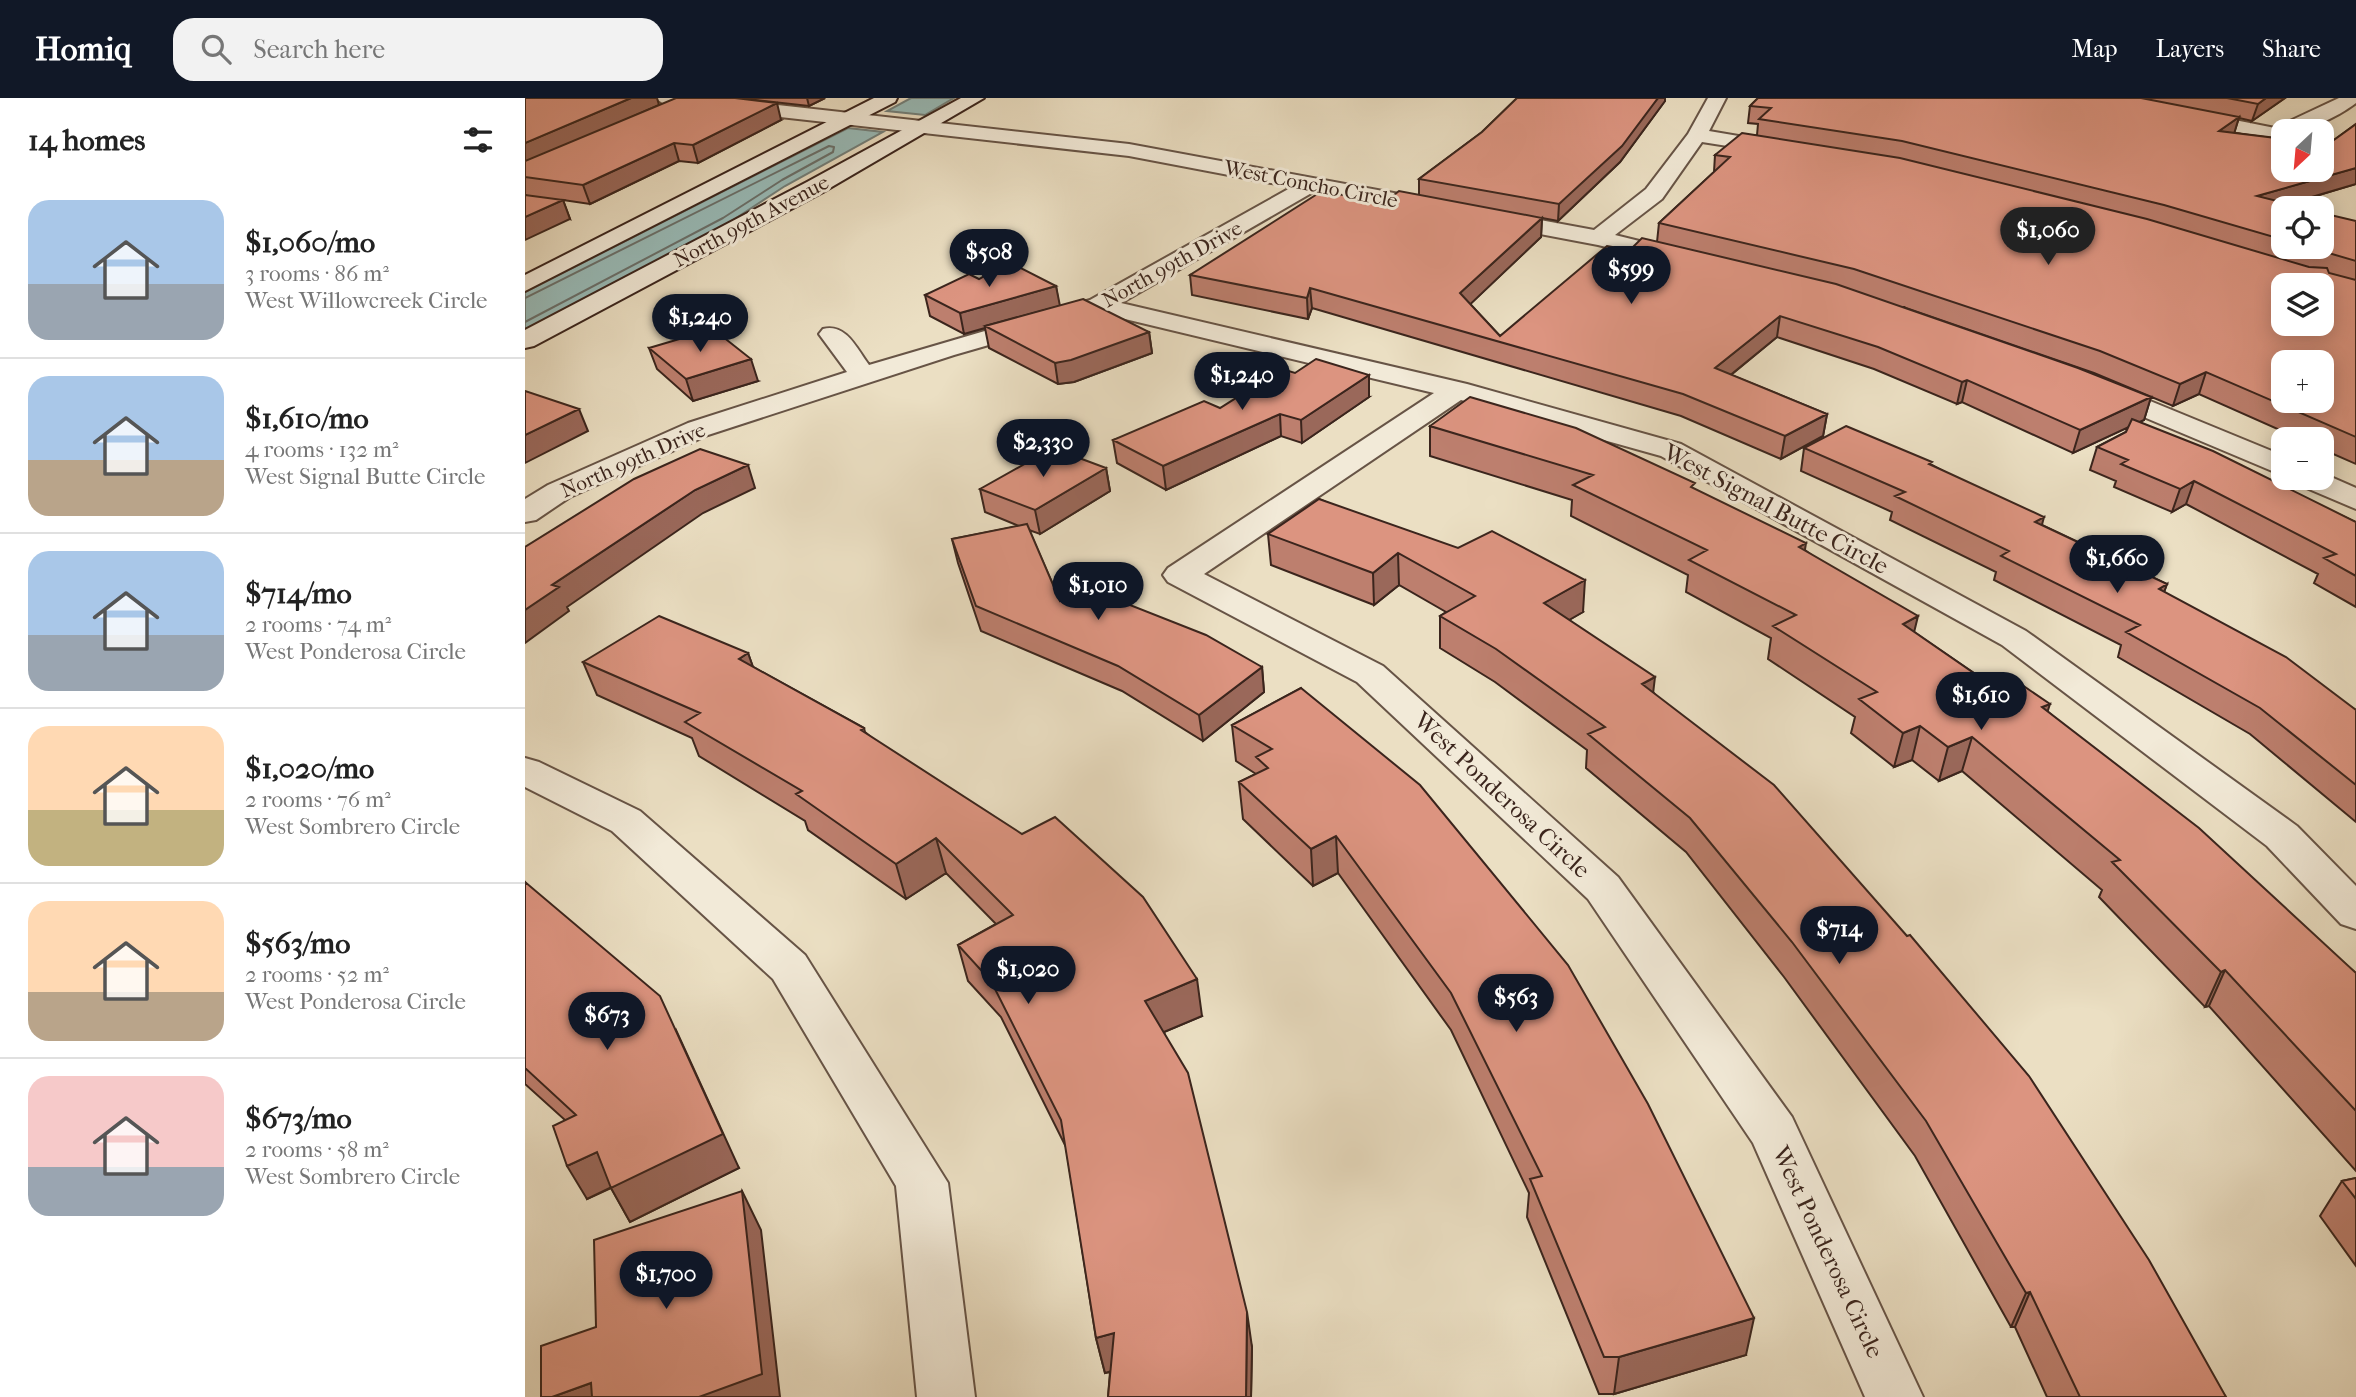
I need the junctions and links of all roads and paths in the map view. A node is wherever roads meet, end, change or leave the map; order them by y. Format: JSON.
{"nodes":[{"id":1,"x":664,"y":98,"type":"edge"},
{"id":2,"x":888,"y":98,"type":"edge"},
{"id":3,"x":975,"y":98,"type":"edge"},
{"id":4,"x":1717,"y":98,"type":"edge"},
{"id":5,"x":2095,"y":98,"type":"edge"},
{"id":6,"x":2351,"y":98,"type":"edge"},
{"id":7,"x":694,"y":99,"type":"edge"},
{"id":8,"x":653,"y":117,"type":"edge"},
{"id":9,"x":852,"y":117,"type":"junction"},
{"id":10,"x":928,"y":126,"type":"junction"},
{"id":11,"x":1697,"y":135,"type":"junction"},
{"id":12,"x":1804,"y":152,"type":"edge"},
{"id":13,"x":1313,"y":184,"type":"junction"},
{"id":14,"x":1598,"y":238,"type":"junction"},
{"id":15,"x":1706,"y":265,"type":"edge"},
{"id":16,"x":525,"y":284,"type":"edge"},
{"id":17,"x":1099,"y":305,"type":"junction"},
{"id":18,"x":832,"y":334,"type":"dead end"},
{"id":19,"x":525,"y":340,"type":"edge"},
{"id":20,"x":864,"y":376,"type":"junction"},
{"id":21,"x":2083,"y":381,"type":"edge"},
{"id":22,"x":1457,"y":390,"type":"junction"},
{"id":23,"x":2271,"y":461,"type":"edge"},
{"id":24,"x":2334,"y":490,"type":"edge"},
{"id":25,"x":2356,"y":500,"type":"edge"},
{"id":26,"x":525,"y":513,"type":"edge"},
{"id":27,"x":525,"y":771,"type":"edge"},
{"id":28,"x":2356,"y":913,"type":"edge"},
{"id":29,"x":946,"y":1397,"type":"edge"},
{"id":30,"x":1894,"y":1397,"type":"edge"}],
"edges":[{"from":1,"to":7,"type":"street","name":"West Concho Circle"},
{"from":2,"to":9,"type":"street","name":"North 99th Avenue"},
{"from":3,"to":10,"type":"street","name":"North 99th Avenue"},
{"from":4,"to":11,"type":"street"},
{"from":5,"to":6,"type":"street"},
{"from":7,"to":8,"type":"street"},
{"from":7,"to":9,"type":"street","name":"West Concho Circle"},
{"from":9,"to":10,"type":"street","name":"West Concho Circle"},
{"from":9,"to":16,"type":"street","name":"North 99th Avenue"},
{"from":10,"to":13,"type":"street","name":"West Concho Circle"},
{"from":10,"to":19,"type":"street","name":"North 99th Avenue"},
{"from":11,"to":12,"type":"street"},
{"from":11,"to":14,"type":"street"},
{"from":13,"to":14,"type":"street","name":"West Concho Circle"},
{"from":13,"to":17,"type":"street","name":"North 99th Drive"},
{"from":14,"to":15,"type":"street","name":"West Concho Circle"},
{"from":17,"to":20,"type":"street","name":"North 99th Drive"},
{"from":17,"to":22,"type":"street","name":"West Signal Butte Circle"},
{"from":18,"to":20,"type":"street"},
{"from":20,"to":26,"type":"street","name":"North 99th Drive"},
{"from":21,"to":23,"type":"street"},
{"from":22,"to":28,"type":"street","name":"West Signal Butte Circle"},
{"from":22,"to":30,"type":"street","name":"West Ponderosa Circle"},
{"from":24,"to":25,"type":"street"},
{"from":27,"to":29,"type":"street"}]}
